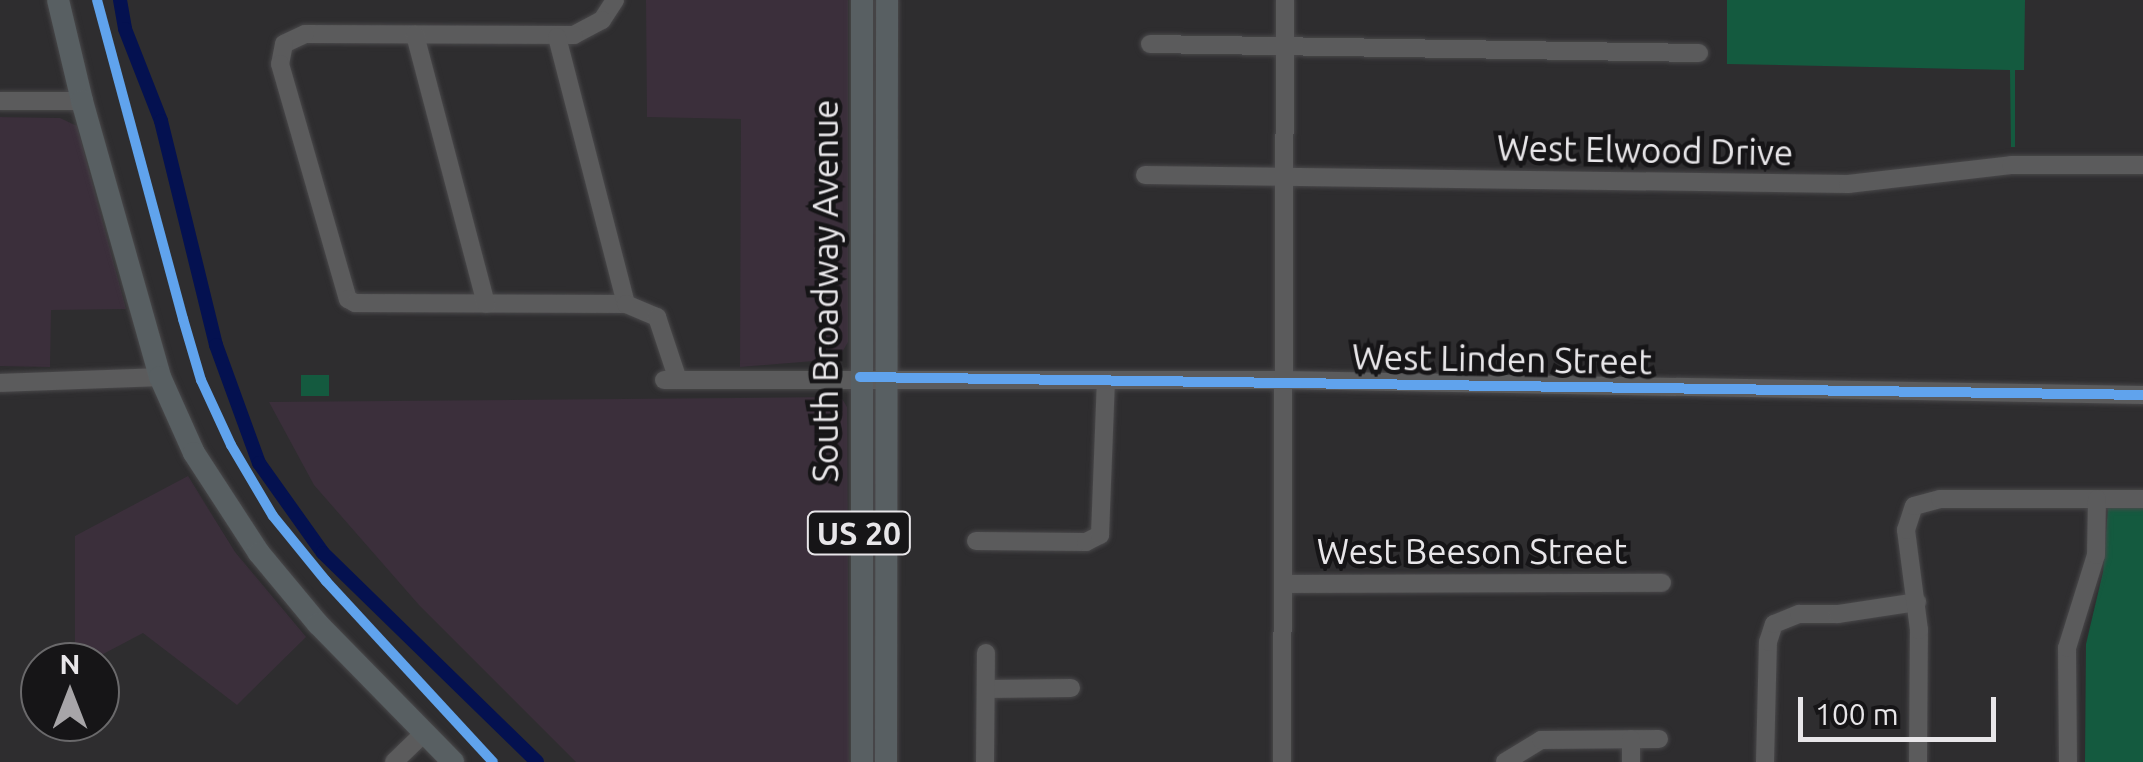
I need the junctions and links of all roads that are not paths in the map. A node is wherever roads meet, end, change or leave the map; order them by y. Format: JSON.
{"nodes":[{"id":1,"x":58,"y":0,"type":"edge"},
{"id":2,"x":615,"y":0,"type":"edge"},
{"id":3,"x":862,"y":0,"type":"edge"},
{"id":4,"x":887,"y":0,"type":"edge"},
{"id":5,"x":1285,"y":0,"type":"edge"},
{"id":6,"x":415,"y":35,"type":"junction"},
{"id":7,"x":557,"y":37,"type":"junction"},
{"id":8,"x":1150,"y":44,"type":"dead end"},
{"id":9,"x":1285,"y":47,"type":"junction"},
{"id":10,"x":1699,"y":53,"type":"dead end"},
{"id":11,"x":0,"y":101,"type":"edge"},
{"id":12,"x":82,"y":101,"type":"junction"},
{"id":13,"x":2143,"y":166,"type":"edge"},
{"id":14,"x":1145,"y":176,"type":"dead end"},
{"id":15,"x":1284,"y":179,"type":"junction"},
{"id":16,"x":486,"y":304,"type":"junction"},
{"id":17,"x":626,"y":304,"type":"junction"},
{"id":18,"x":160,"y":377,"type":"junction"},
{"id":19,"x":860,"y":378,"type":"junction"},
{"id":20,"x":886,"y":378,"type":"junction"},
{"id":21,"x":1283,"y":380,"type":"junction"},
{"id":22,"x":1106,"y":381,"type":"junction"},
{"id":23,"x":0,"y":383,"type":"edge"},
{"id":24,"x":2143,"y":395,"type":"edge"},
{"id":25,"x":2097,"y":499,"type":"junction"},
{"id":26,"x":2143,"y":499,"type":"edge"},
{"id":27,"x":976,"y":541,"type":"dead end"},
{"id":28,"x":1662,"y":583,"type":"dead end"},
{"id":29,"x":1283,"y":584,"type":"junction"},
{"id":30,"x":1917,"y":602,"type":"junction"},
{"id":31,"x":986,"y":653,"type":"dead end"},
{"id":32,"x":986,"y":688,"type":"junction"},
{"id":33,"x":1071,"y":688,"type":"dead end"},
{"id":34,"x":424,"y":733,"type":"junction"},
{"id":35,"x":1631,"y":739,"type":"junction"},
{"id":36,"x":1659,"y":739,"type":"dead end"},
{"id":37,"x":394,"y":762,"type":"edge"},
{"id":38,"x":453,"y":762,"type":"edge"},
{"id":39,"x":862,"y":762,"type":"edge"},
{"id":40,"x":886,"y":762,"type":"edge"},
{"id":41,"x":986,"y":762,"type":"edge"},
{"id":42,"x":1282,"y":762,"type":"edge"},
{"id":43,"x":1505,"y":762,"type":"edge"},
{"id":44,"x":1631,"y":762,"type":"edge"},
{"id":45,"x":1766,"y":762,"type":"edge"},
{"id":46,"x":1918,"y":762,"type":"edge"},
{"id":47,"x":2068,"y":762,"type":"edge"}],
"edges":[{"from":1,"to":12,"type":"main road"},
{"from":2,"to":7,"type":"street"},
{"from":3,"to":19,"type":"main road","name":"South Broadway Avenue","number":"US 20"},
{"from":4,"to":20,"type":"main road","name":"South Broadway Avenue","number":"US 20"},
{"from":5,"to":9,"type":"street"},
{"from":6,"to":7,"type":"street"},
{"from":6,"to":16,"type":"street"},
{"from":6,"to":16,"type":"street"},
{"from":7,"to":17,"type":"street"},
{"from":8,"to":9,"type":"street"},
{"from":9,"to":10,"type":"street"},
{"from":9,"to":15,"type":"street"},
{"from":11,"to":12,"type":"street"},
{"from":12,"to":18,"type":"main road"},
{"from":13,"to":15,"type":"street","name":"West Elwood Drive"},
{"from":14,"to":15,"type":"street","name":"West Elwood Drive"},
{"from":15,"to":21,"type":"street"},
{"from":16,"to":17,"type":"street"},
{"from":17,"to":19,"type":"street","name":"West Linden Street"},
{"from":18,"to":23,"type":"street"},
{"from":18,"to":34,"type":"main road"},
{"from":19,"to":20,"type":"street","name":"West Linden Street"},
{"from":19,"to":39,"type":"main road","name":"South Broadway Avenue","number":"US 20"},
{"from":20,"to":22,"type":"street","name":"West Linden Street"},
{"from":20,"to":40,"type":"main road","name":"South Broadway Avenue","number":"US 20"},
{"from":21,"to":22,"type":"street","name":"West Linden Street"},
{"from":21,"to":24,"type":"street","name":"West Linden Street"},
{"from":21,"to":29,"type":"street"},
{"from":22,"to":27,"type":"street"},
{"from":25,"to":26,"type":"street"},
{"from":25,"to":30,"type":"street"},
{"from":25,"to":47,"type":"street"},
{"from":28,"to":29,"type":"street","name":"West Beeson Street"},
{"from":29,"to":42,"type":"street"},
{"from":30,"to":45,"type":"street"},
{"from":30,"to":46,"type":"street"},
{"from":31,"to":32,"type":"street"},
{"from":32,"to":33,"type":"street"},
{"from":32,"to":41,"type":"street"},
{"from":34,"to":37,"type":"street"},
{"from":34,"to":38,"type":"main road"},
{"from":35,"to":36,"type":"street"},
{"from":35,"to":43,"type":"street"},
{"from":35,"to":44,"type":"street"}]}
